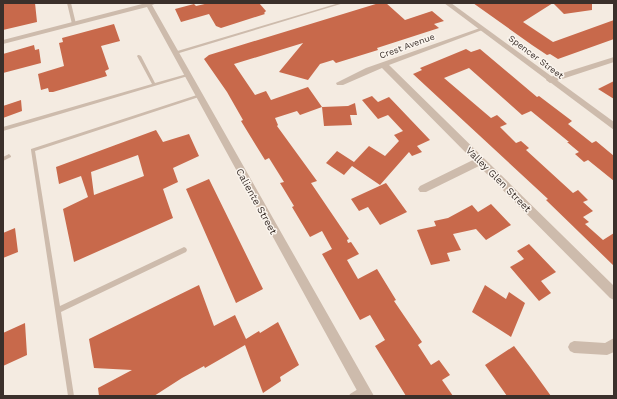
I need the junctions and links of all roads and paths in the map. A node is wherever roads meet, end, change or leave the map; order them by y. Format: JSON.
{"nodes":[{"id":1,"x":68,"y":3,"type":"edge"},
{"id":2,"x":342,"y":3,"type":"edge"},
{"id":3,"x":447,"y":3,"type":"edge"},
{"id":4,"x":152,"y":4,"type":"edge"},
{"id":5,"x":331,"y":4,"type":"edge"},
{"id":6,"x":74,"y":24,"type":"junction"},
{"id":7,"x":482,"y":29,"type":"junction"},
{"id":8,"x":3,"y":42,"type":"edge"},
{"id":9,"x":175,"y":53,"type":"junction"},
{"id":10,"x":139,"y":56,"type":"dead end"},
{"id":11,"x":614,"y":59,"type":"edge"},
{"id":12,"x":384,"y":65,"type":"junction"},
{"id":13,"x":187,"y":75,"type":"junction"},
{"id":14,"x":550,"y":80,"type":"junction"},
{"id":15,"x":340,"y":83,"type":"dead end"},
{"id":16,"x":154,"y":84,"type":"junction"},
{"id":17,"x":198,"y":96,"type":"junction"},
{"id":18,"x":614,"y":127,"type":"edge"},
{"id":19,"x":3,"y":129,"type":"edge"},
{"id":20,"x":9,"y":156,"type":"dead end"},
{"id":21,"x":3,"y":158,"type":"edge"},
{"id":22,"x":480,"y":161,"type":"junction"},
{"id":23,"x":423,"y":189,"type":"dead end"},
{"id":24,"x":184,"y":250,"type":"dead end"},
{"id":25,"x":614,"y":294,"type":"edge"},
{"id":26,"x":58,"y":310,"type":"junction"},
{"id":27,"x":614,"y":344,"type":"edge"},
{"id":28,"x":574,"y":347,"type":"dead end"},
{"id":29,"x":365,"y":392,"type":"edge"},
{"id":30,"x":71,"y":396,"type":"edge"},
{"id":31,"x":352,"y":396,"type":"edge"}],
"edges":[{"from":1,"to":6,"type":"lane"},
{"from":2,"to":5,"type":"lane"},
{"from":3,"to":7,"type":"street","name":"Spencer Street"},
{"from":4,"to":6,"type":"street"},
{"from":4,"to":9,"type":"street","name":"Caliente Street"},
{"from":5,"to":9,"type":"lane"},
{"from":6,"to":8,"type":"street"},
{"from":7,"to":12,"type":"street","name":"Crest Avenue"},
{"from":7,"to":14,"type":"street","name":"Spencer Street"},
{"from":9,"to":13,"type":"street","name":"Caliente Street"},
{"from":10,"to":16,"type":"lane"},
{"from":11,"to":14,"type":"street"},
{"from":12,"to":15,"type":"street","name":"Crest Avenue"},
{"from":12,"to":22,"type":"street","name":"Valley Glen Street"},
{"from":13,"to":16,"type":"lane"},
{"from":13,"to":17,"type":"street","name":"Caliente Street"},
{"from":14,"to":18,"type":"street","name":"Spencer Street"},
{"from":16,"to":19,"type":"lane"},
{"from":17,"to":26,"type":"lane"},
{"from":17,"to":29,"type":"street","name":"Caliente Street"},
{"from":20,"to":21,"type":"lane"},
{"from":22,"to":23,"type":"street"},
{"from":22,"to":25,"type":"street","name":"Valley Glen Street"},
{"from":24,"to":26,"type":"lane"},
{"from":26,"to":30,"type":"lane"},
{"from":27,"to":28,"type":"street"},
{"from":29,"to":31,"type":"lane"}]}
